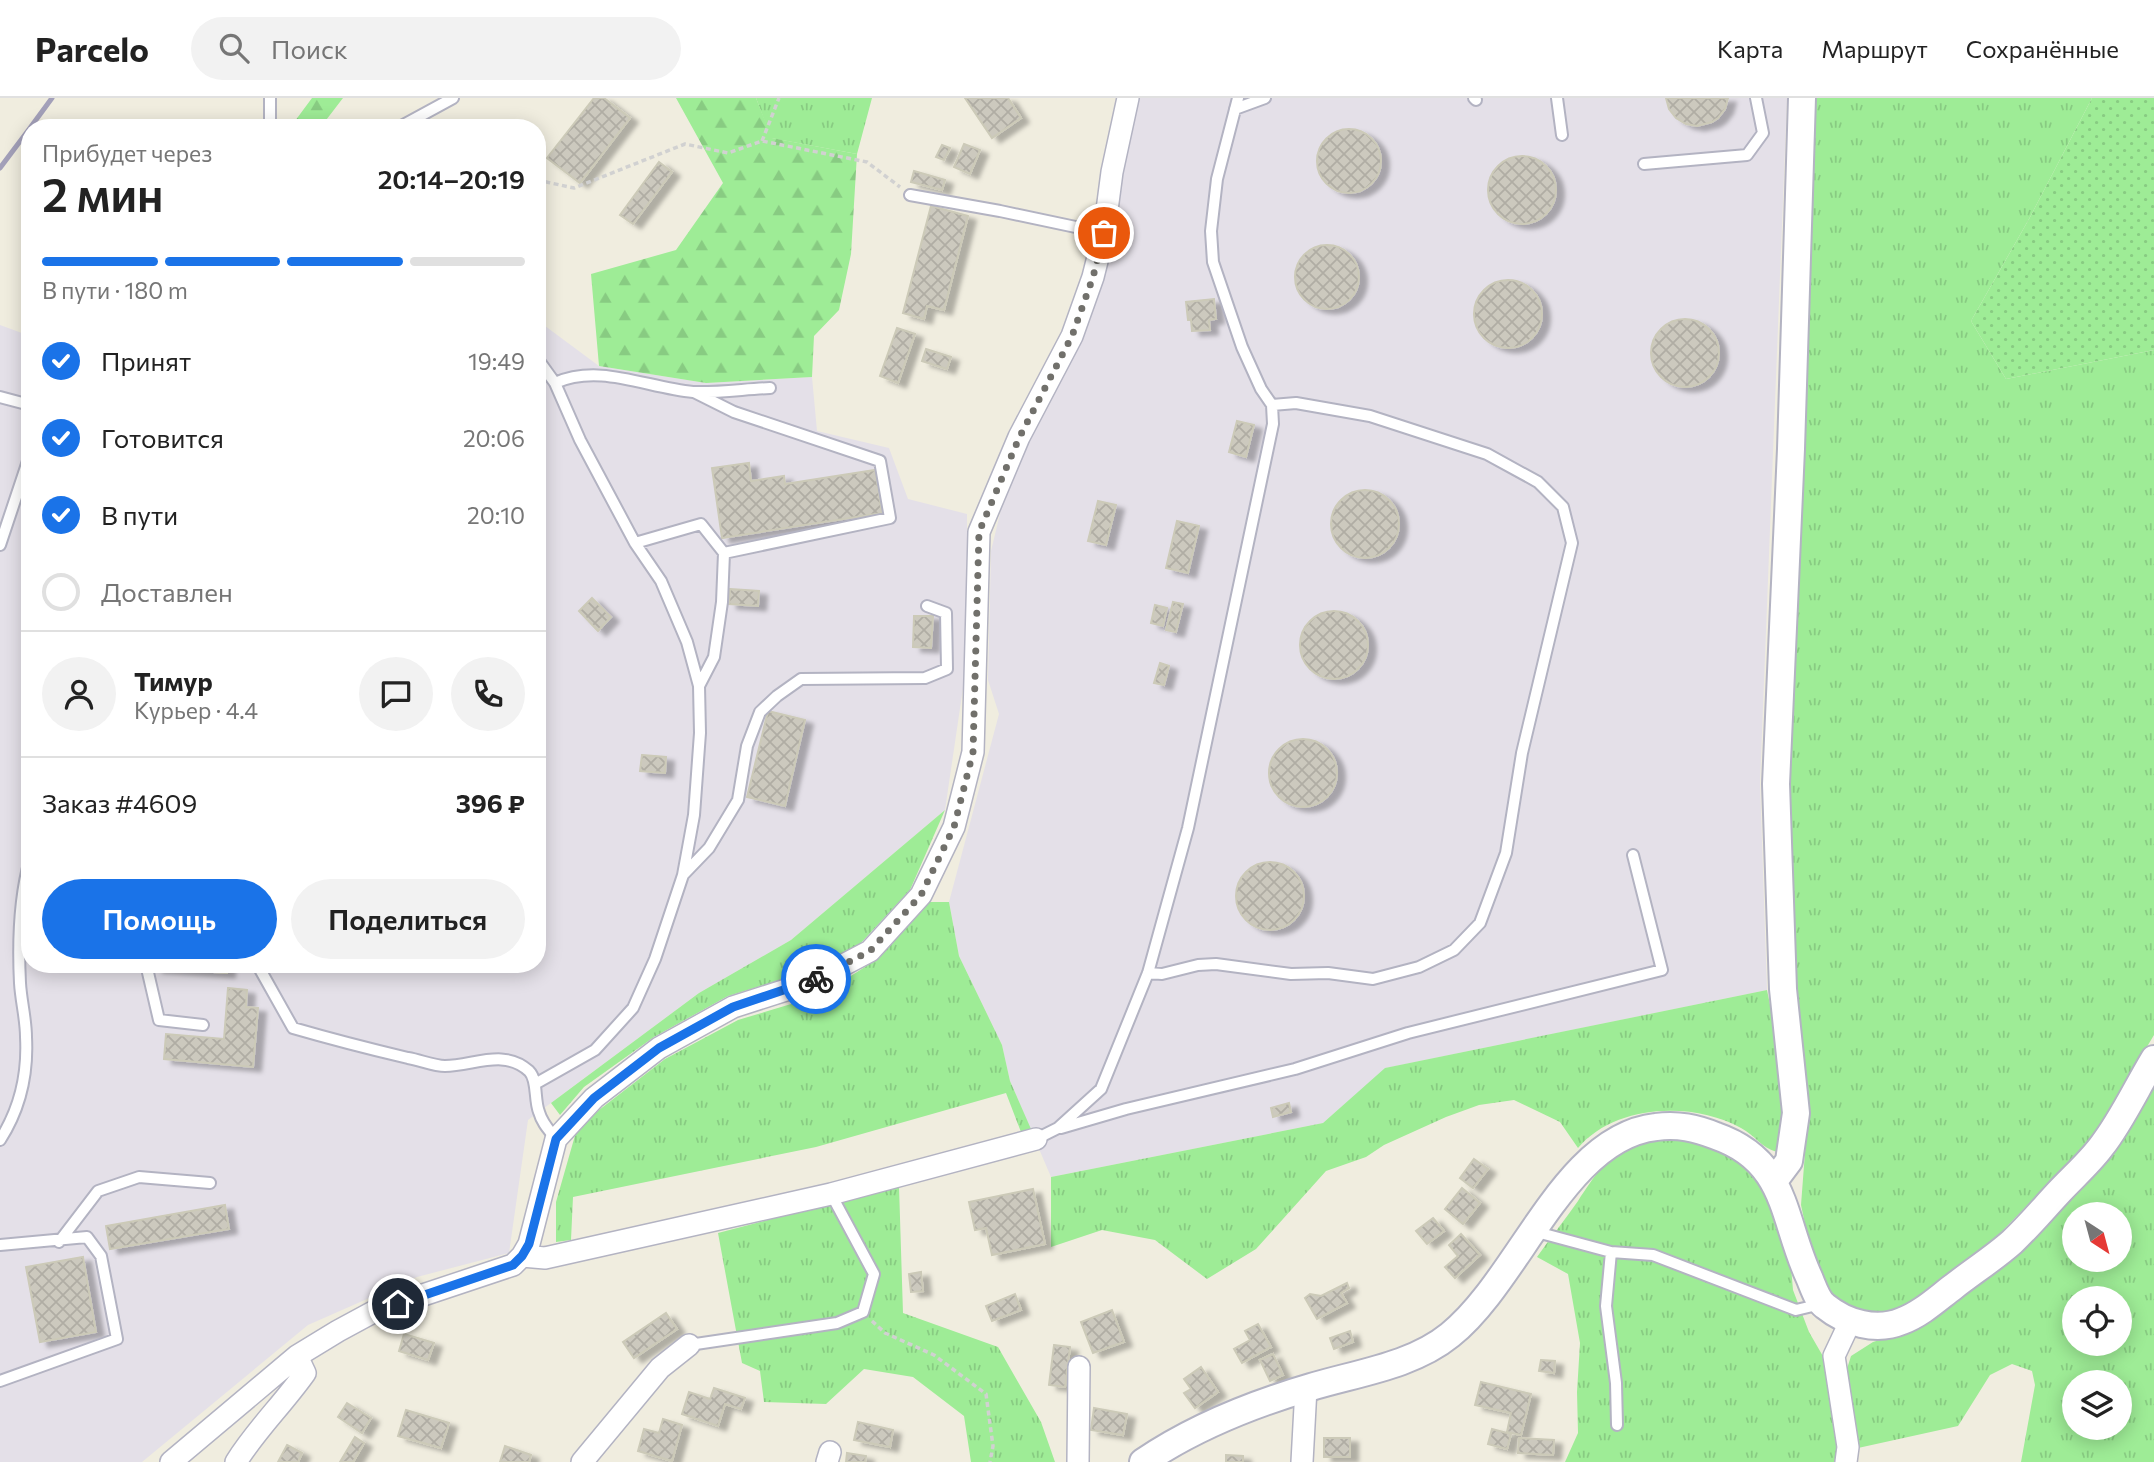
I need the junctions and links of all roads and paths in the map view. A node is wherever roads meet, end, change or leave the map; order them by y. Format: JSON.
{"nodes":[{"id":1,"x":270,"y":98,"type":"edge"},
{"id":2,"x":453,"y":98,"type":"edge"},
{"id":3,"x":779,"y":98,"type":"edge"},
{"id":4,"x":1128,"y":98,"type":"edge"},
{"id":5,"x":1265,"y":98,"type":"edge"},
{"id":6,"x":1557,"y":98,"type":"edge"},
{"id":7,"x":1756,"y":98,"type":"edge"},
{"id":8,"x":1802,"y":98,"type":"edge"},
{"id":9,"x":1237,"y":103,"type":"edge"},
{"id":10,"x":271,"y":119,"type":"edge"},
{"id":11,"x":414,"y":119,"type":"edge"},
{"id":12,"x":1562,"y":135,"type":"dead end"},
{"id":13,"x":762,"y":141,"type":"junction"},
{"id":14,"x":1644,"y":164,"type":"dead end"},
{"id":15,"x":546,"y":182,"type":"edge"},
{"id":16,"x":910,"y":195,"type":"joint"},
{"id":17,"x":1104,"y":233,"type":"junction"},
{"id":18,"x":546,"y":370,"type":"edge"},
{"id":19,"x":555,"y":383,"type":"junction"},
{"id":20,"x":770,"y":388,"type":"dead end"},
{"id":21,"x":694,"y":392,"type":"junction"},
{"id":22,"x":0,"y":397,"type":"edge"},
{"id":23,"x":21,"y":403,"type":"edge"},
{"id":24,"x":1272,"y":405,"type":"junction"},
{"id":25,"x":21,"y":482,"type":"edge"},
{"id":26,"x":635,"y":543,"type":"junction"},
{"id":27,"x":0,"y":545,"type":"edge"},
{"id":28,"x":724,"y":553,"type":"junction"},
{"id":29,"x":927,"y":606,"type":"dead end"},
{"id":30,"x":699,"y":686,"type":"junction"},
{"id":31,"x":1633,"y":855,"type":"dead end"},
{"id":32,"x":683,"y":875,"type":"junction"},
{"id":33,"x":21,"y":936,"type":"edge"},
{"id":34,"x":148,"y":973,"type":"edge"},
{"id":35,"x":262,"y":973,"type":"edge"},
{"id":36,"x":1148,"y":973,"type":"junction"},
{"id":37,"x":203,"y":1026,"type":"dead end"},
{"id":38,"x":2154,"y":1059,"type":"edge"},
{"id":39,"x":535,"y":1084,"type":"junction"},
{"id":40,"x":1058,"y":1128,"type":"junction"},
{"id":41,"x":556,"y":1139,"type":"junction"},
{"id":42,"x":1036,"y":1139,"type":"joint"},
{"id":43,"x":0,"y":1140,"type":"edge"},
{"id":44,"x":1774,"y":1181,"type":"junction"},
{"id":45,"x":210,"y":1184,"type":"dead end"},
{"id":46,"x":831,"y":1194,"type":"junction"},
{"id":47,"x":1533,"y":1231,"type":"junction"},
{"id":48,"x":59,"y":1241,"type":"junction"},
{"id":49,"x":0,"y":1245,"type":"edge"},
{"id":50,"x":1611,"y":1252,"type":"junction"},
{"id":51,"x":522,"y":1256,"type":"junction"},
{"id":52,"x":1821,"y":1304,"type":"junction"},
{"id":53,"x":863,"y":1312,"type":"junction"},
{"id":54,"x":1850,"y":1322,"type":"junction"},
{"id":55,"x":689,"y":1345,"type":"joint"},
{"id":56,"x":297,"y":1356,"type":"junction"},
{"id":57,"x":1079,"y":1367,"type":"dead end"},
{"id":58,"x":0,"y":1381,"type":"edge"},
{"id":59,"x":1306,"y":1388,"type":"junction"},
{"id":60,"x":1617,"y":1425,"type":"dead end"},
{"id":61,"x":171,"y":1462,"type":"edge"},
{"id":62,"x":236,"y":1462,"type":"edge"},
{"id":63,"x":582,"y":1462,"type":"edge"},
{"id":64,"x":990,"y":1462,"type":"edge"},
{"id":65,"x":1078,"y":1462,"type":"edge"},
{"id":66,"x":1143,"y":1462,"type":"edge"},
{"id":67,"x":1302,"y":1462,"type":"edge"},
{"id":68,"x":1846,"y":1462,"type":"edge"}],
"edges":[{"from":1,"to":10,"type":"lane"},
{"from":2,"to":11,"type":"lane"},
{"from":3,"to":13,"type":"path"},
{"from":4,"to":17,"type":"street"},
{"from":5,"to":9,"type":"lane"},
{"from":6,"to":12,"type":"lane"},
{"from":7,"to":14,"type":"lane"},
{"from":8,"to":44,"type":"street"},
{"from":9,"to":24,"type":"lane"},
{"from":13,"to":15,"type":"path"},
{"from":13,"to":16,"type":"path"},
{"from":16,"to":17,"type":"lane"},
{"from":17,"to":41,"type":"street"},
{"from":18,"to":19,"type":"lane"},
{"from":19,"to":21,"type":"lane"},
{"from":19,"to":26,"type":"lane"},
{"from":20,"to":21,"type":"lane"},
{"from":21,"to":28,"type":"lane"},
{"from":22,"to":23,"type":"lane"},
{"from":24,"to":36,"type":"lane"},
{"from":24,"to":36,"type":"lane"},
{"from":25,"to":27,"type":"lane"},
{"from":26,"to":28,"type":"lane"},
{"from":26,"to":30,"type":"lane"},
{"from":28,"to":30,"type":"lane"},
{"from":29,"to":32,"type":"lane"},
{"from":30,"to":32,"type":"lane"},
{"from":31,"to":40,"type":"lane"},
{"from":32,"to":39,"type":"lane"},
{"from":33,"to":43,"type":"lane"},
{"from":34,"to":37,"type":"lane"},
{"from":35,"to":39,"type":"lane"},
{"from":36,"to":40,"type":"lane"},
{"from":38,"to":54,"type":"street"},
{"from":39,"to":41,"type":"lane"},
{"from":40,"to":42,"type":"lane"},
{"from":41,"to":51,"type":"street"},
{"from":42,"to":46,"type":"street"},
{"from":44,"to":47,"type":"street"},
{"from":44,"to":52,"type":"street"},
{"from":45,"to":48,"type":"lane"},
{"from":46,"to":51,"type":"street"},
{"from":46,"to":53,"type":"lane"},
{"from":47,"to":50,"type":"lane"},
{"from":47,"to":59,"type":"street"},
{"from":48,"to":49,"type":"lane"},
{"from":48,"to":58,"type":"lane"},
{"from":50,"to":52,"type":"lane"},
{"from":50,"to":60,"type":"lane"},
{"from":51,"to":56,"type":"street"},
{"from":52,"to":54,"type":"street"},
{"from":53,"to":55,"type":"lane"},
{"from":53,"to":64,"type":"path"},
{"from":54,"to":68,"type":"street"},
{"from":55,"to":63,"type":"street"},
{"from":56,"to":61,"type":"street"},
{"from":56,"to":62,"type":"street"},
{"from":57,"to":65,"type":"street"},
{"from":59,"to":66,"type":"street"},
{"from":59,"to":67,"type":"street"}]}
